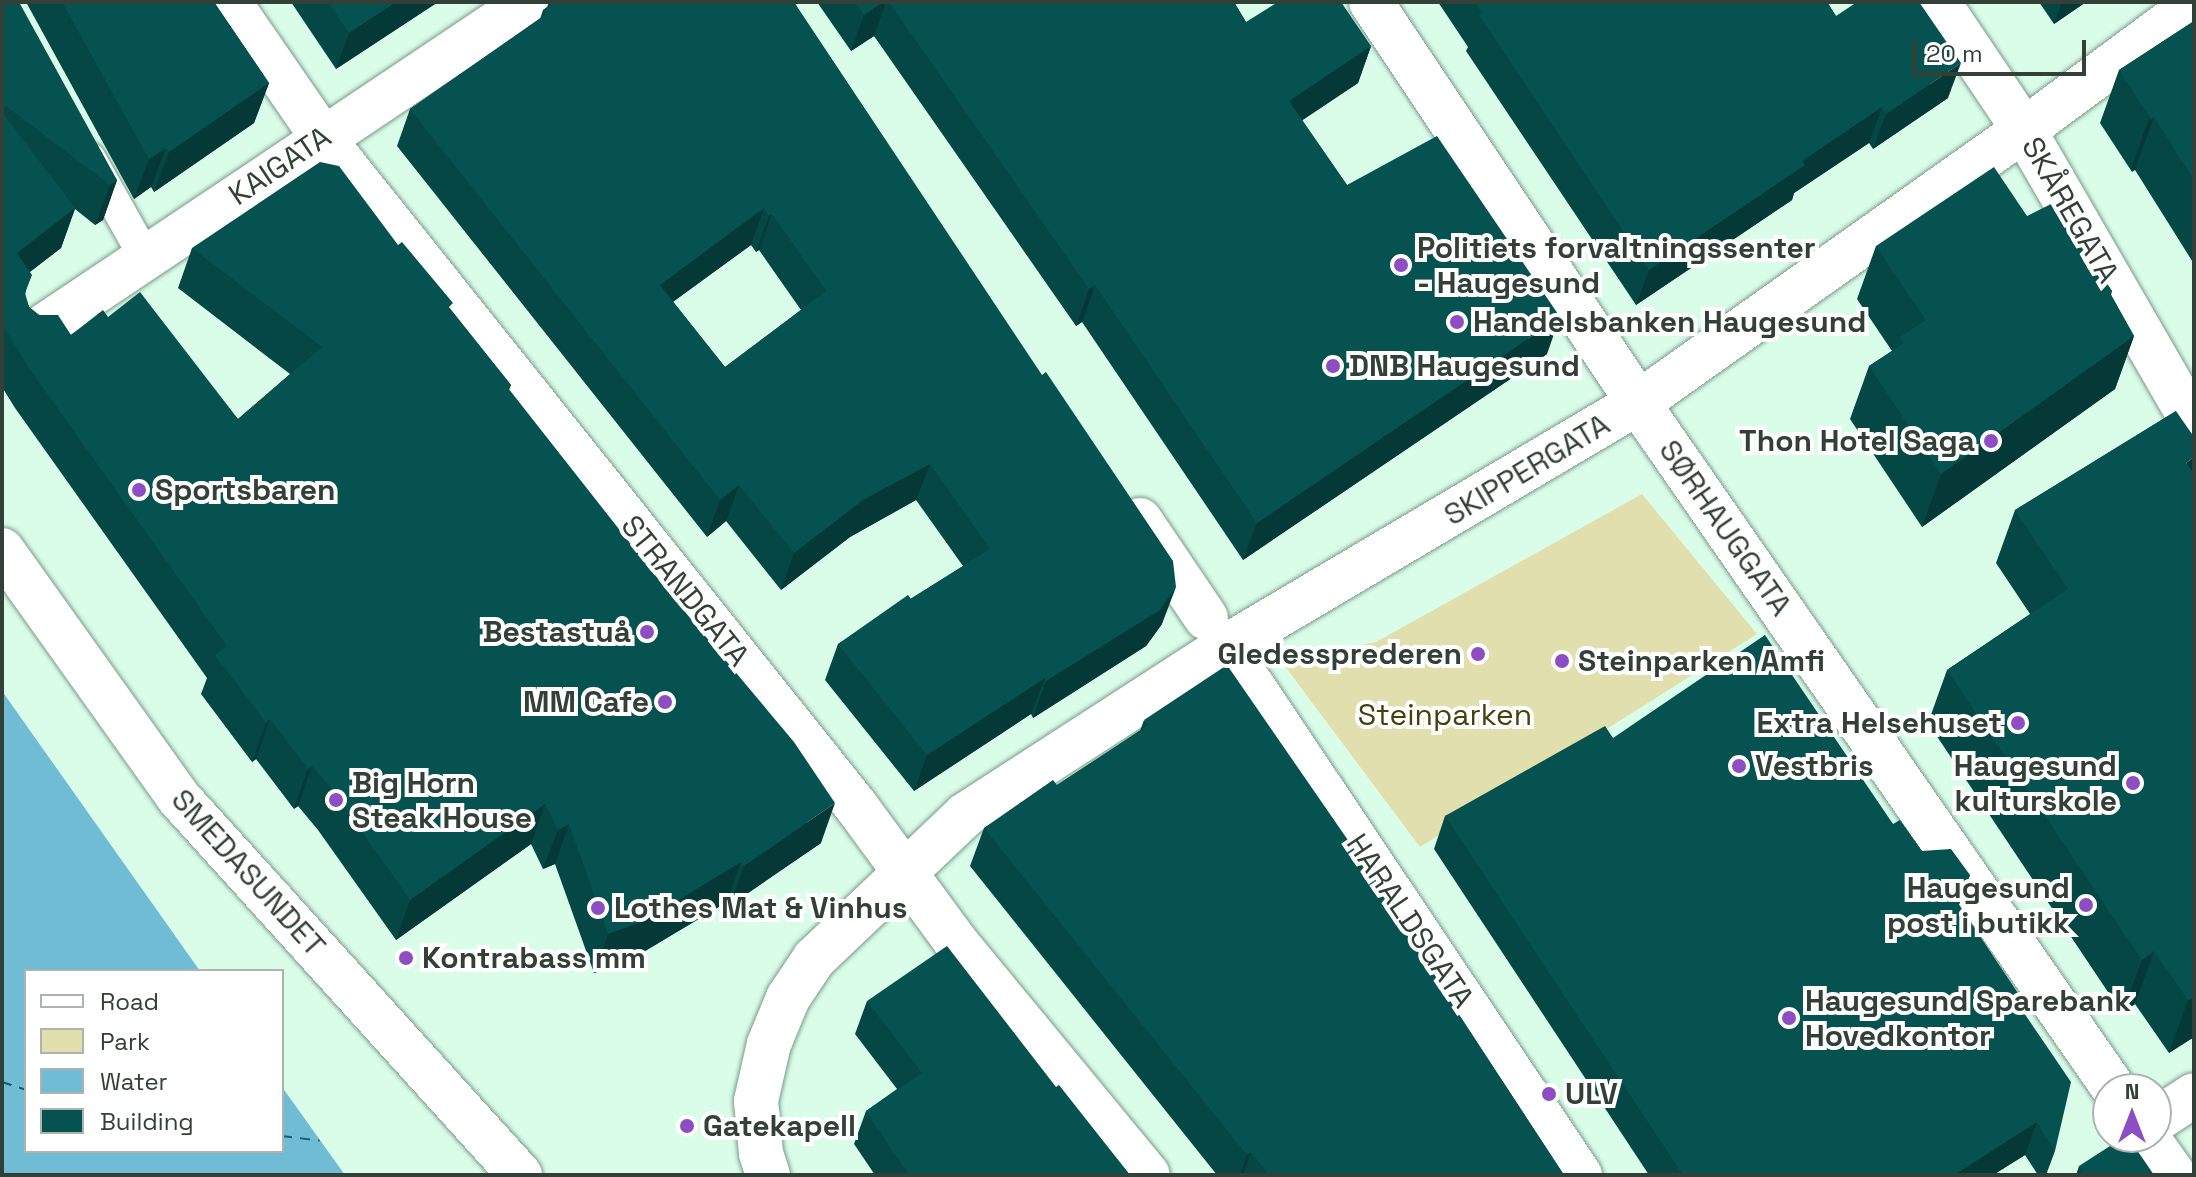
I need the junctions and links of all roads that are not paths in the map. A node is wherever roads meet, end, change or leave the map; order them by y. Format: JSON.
{"nodes":[{"id":1,"x":229,"y":2,"type":"edge"},
{"id":2,"x":528,"y":2,"type":"edge"},
{"id":3,"x":1371,"y":2,"type":"edge"},
{"id":4,"x":1938,"y":2,"type":"edge"},
{"id":5,"x":2194,"y":4,"type":"edge"},
{"id":6,"x":2024,"y":130,"type":"junction"},
{"id":7,"x":78,"y":136,"type":"edge"},
{"id":8,"x":322,"y":137,"type":"junction"},
{"id":9,"x":145,"y":257,"type":"junction"},
{"id":10,"x":35,"y":332,"type":"edge"},
{"id":11,"x":1638,"y":403,"type":"junction"},
{"id":12,"x":2194,"y":424,"type":"edge"},
{"id":13,"x":1114,"y":483,"type":"edge"},
{"id":14,"x":2,"y":550,"type":"edge"},
{"id":15,"x":1206,"y":618,"type":"dead end"},
{"id":16,"x":1239,"y":666,"type":"dead end"},
{"id":17,"x":907,"y":872,"type":"junction"},
{"id":18,"x":2103,"y":1073,"type":"edge"},
{"id":19,"x":2194,"y":1095,"type":"edge"},
{"id":20,"x":2172,"y":1109,"type":"edge"},
{"id":21,"x":2146,"y":1153,"type":"edge"},
{"id":22,"x":520,"y":1175,"type":"edge"},
{"id":23,"x":768,"y":1175,"type":"edge"},
{"id":24,"x":1148,"y":1175,"type":"edge"},
{"id":25,"x":1580,"y":1175,"type":"edge"},
{"id":26,"x":2174,"y":1175,"type":"edge"}],
"edges":[{"from":1,"to":8,"type":"street","name":"STRANDGATA"},
{"from":2,"to":8,"type":"street","name":"KAIGATA"},
{"from":3,"to":11,"type":"street","name":"SØRHAUGGATA"},
{"from":4,"to":6,"type":"street","name":"SKÅREGATA"},
{"from":5,"to":6,"type":"street","name":"SKIPPERGATA"},
{"from":6,"to":11,"type":"street","name":"SKIPPERGATA"},
{"from":6,"to":12,"type":"street","name":"SKÅREGATA"},
{"from":7,"to":9,"type":"lane"},
{"from":8,"to":9,"type":"street","name":"KAIGATA"},
{"from":8,"to":17,"type":"street","name":"STRANDGATA"},
{"from":9,"to":10,"type":"street","name":"KAIGATA"},
{"from":11,"to":17,"type":"street","name":"SKIPPERGATA"},
{"from":11,"to":18,"type":"street","name":"SØRHAUGGATA"},
{"from":13,"to":15,"type":"street"},
{"from":14,"to":22,"type":"street","name":"SMEDASUNDET"},
{"from":16,"to":25,"type":"street","name":"HARALDSGATA"},
{"from":17,"to":23,"type":"street","name":"SKIPPERGATA"},
{"from":17,"to":24,"type":"street","name":"STRANDGATA"},
{"from":19,"to":20,"type":"street"},
{"from":21,"to":26,"type":"street"}]}
